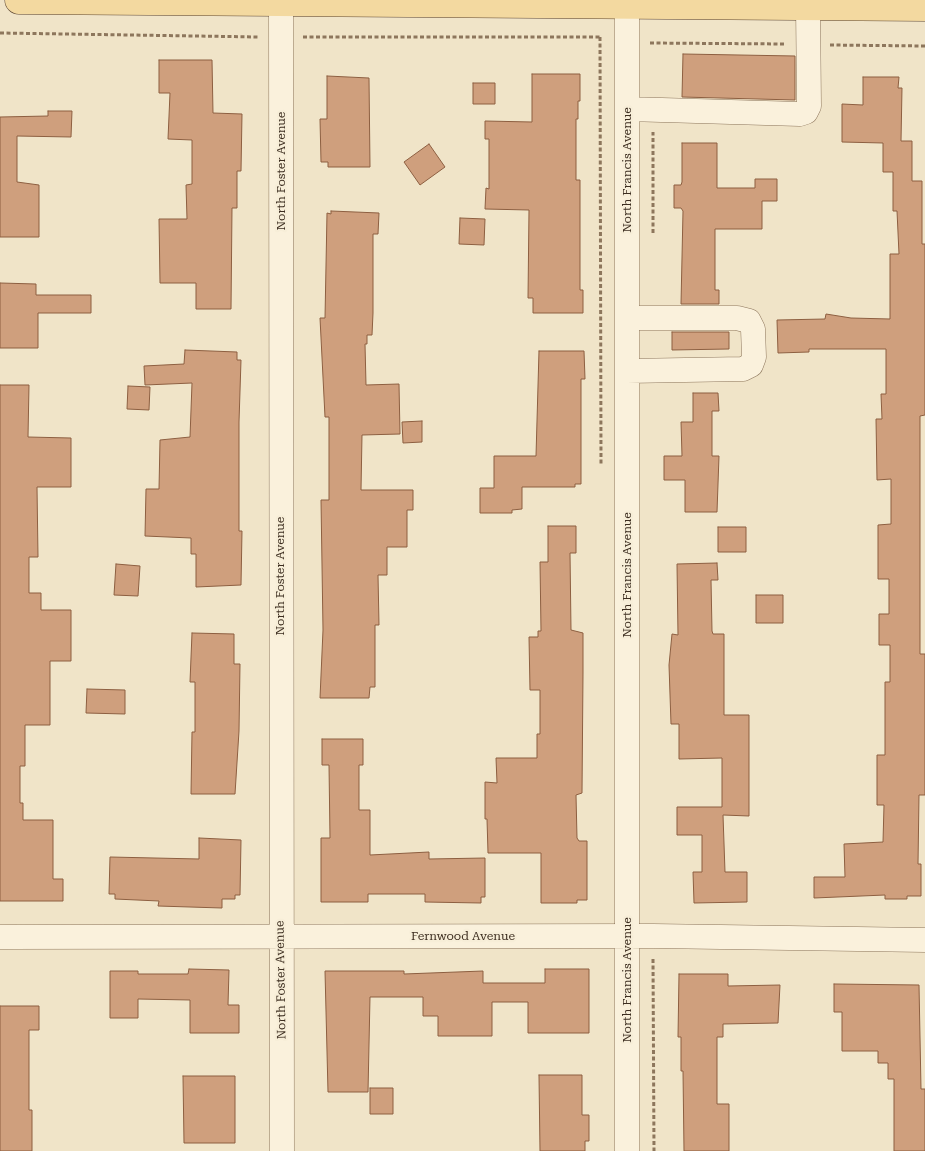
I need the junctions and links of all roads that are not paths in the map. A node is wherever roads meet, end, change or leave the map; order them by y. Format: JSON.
{"nodes":[{"id":1,"x":19,"y":0,"type":"edge"},
{"id":2,"x":281,"y":1,"type":"edge"},
{"id":3,"x":627,"y":2,"type":"edge"},
{"id":4,"x":808,"y":6,"type":"junction"},
{"id":5,"x":925,"y":7,"type":"edge"},
{"id":6,"x":627,"y":109,"type":"junction"},
{"id":7,"x":628,"y":318,"type":"junction"},
{"id":8,"x":628,"y":371,"type":"junction"},
{"id":9,"x":281,"y":936,"type":"junction"},
{"id":10,"x":627,"y":936,"type":"junction"},
{"id":11,"x":0,"y":937,"type":"edge"},
{"id":12,"x":925,"y":940,"type":"edge"},
{"id":13,"x":282,"y":1151,"type":"edge"},
{"id":14,"x":627,"y":1151,"type":"edge"}],
"edges":[{"from":1,"to":2,"type":"main road"},
{"from":2,"to":3,"type":"main road"},
{"from":2,"to":9,"type":"street","name":"North Foster Avenue"},
{"from":3,"to":4,"type":"main road"},
{"from":3,"to":6,"type":"street","name":"North Francis Avenue"},
{"from":4,"to":5,"type":"main road"},
{"from":4,"to":6,"type":"street"},
{"from":6,"to":7,"type":"street","name":"North Francis Avenue"},
{"from":7,"to":8,"type":"street","name":"North Francis Avenue"},
{"from":7,"to":8,"type":"street"},
{"from":8,"to":10,"type":"street","name":"North Francis Avenue"},
{"from":9,"to":10,"type":"street","name":"Fernwood Avenue"},
{"from":9,"to":11,"type":"street","name":"Fernwood Avenue"},
{"from":9,"to":13,"type":"street","name":"North Foster Avenue"},
{"from":10,"to":12,"type":"street","name":"Fernwood Avenue"},
{"from":10,"to":14,"type":"street","name":"North Francis Avenue"}]}
